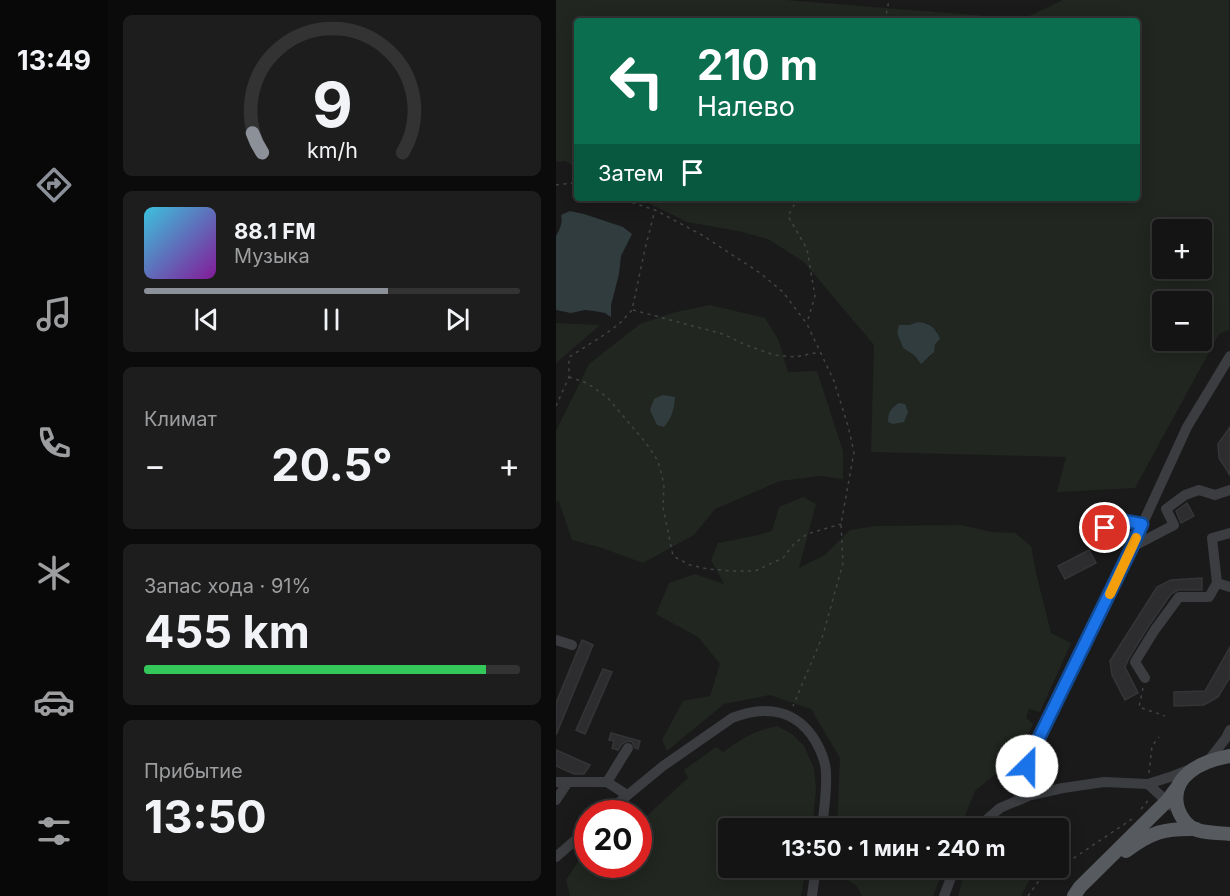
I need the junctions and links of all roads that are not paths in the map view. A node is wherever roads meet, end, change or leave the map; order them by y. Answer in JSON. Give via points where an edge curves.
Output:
{"nodes":[{"id":1,"x":1230,"y":356,"type":"edge"},
{"id":2,"x":1230,"y":490,"type":"edge"},
{"id":3,"x":1142,"y":524,"type":"junction"},
{"id":4,"x":1230,"y":533,"type":"edge"},
{"id":5,"x":1098,"y":542,"type":"dead end"},
{"id":6,"x":1132,"y":547,"type":"junction"},
{"id":7,"x":1217,"y":583,"type":"junction"},
{"id":8,"x":1230,"y":587,"type":"edge"},
{"id":9,"x":556,"y":640,"type":"edge"},
{"id":10,"x":572,"y":645,"type":"dead end"},
{"id":11,"x":1145,"y":678,"type":"road end"},
{"id":12,"x":1229,"y":740,"type":"edge"},
{"id":13,"x":628,"y":748,"type":"dead end"},
{"id":14,"x":1230,"y":756,"type":"edge"},
{"id":15,"x":1204,"y":763,"type":"junction"},
{"id":16,"x":556,"y":782,"type":"edge"},
{"id":17,"x":568,"y":782,"type":"junction"},
{"id":18,"x":607,"y":782,"type":"junction"},
{"id":19,"x":1148,"y":784,"type":"junction"},
{"id":20,"x":1179,"y":784,"type":"junction"},
{"id":21,"x":627,"y":795,"type":"junction"},
{"id":22,"x":1031,"y":795,"type":"junction"},
{"id":23,"x":556,"y":800,"type":"edge"},
{"id":24,"x":621,"y":800,"type":"edge"},
{"id":25,"x":1167,"y":801,"type":"junction"},
{"id":26,"x":1179,"y":813,"type":"junction"},
{"id":27,"x":823,"y":818,"type":"edge"},
{"id":28,"x":988,"y":818,"type":"edge"},
{"id":29,"x":1196,"y":830,"type":"junction"},
{"id":30,"x":1230,"y":834,"type":"edge"},
{"id":31,"x":574,"y":841,"type":"edge"},
{"id":32,"x":556,"y":857,"type":"edge"},
{"id":33,"x":1098,"y":871,"type":"junction"},
{"id":34,"x":814,"y":878,"type":"edge"},
{"id":35,"x":951,"y":878,"type":"edge"},
{"id":36,"x":812,"y":896,"type":"edge"},
{"id":37,"x":944,"y":896,"type":"edge"},
{"id":38,"x":1074,"y":896,"type":"edge"}],
"edges":[{"from":1,"to":3,"type":"street","via":[[1187,427]]},
{"from":2,"to":6,"type":"street","via":[[1215,495],[1199,490],[1185,495],[1166,509],[1174,525]]},
{"from":3,"to":5,"type":"street","via":[[1115,519]]},
{"from":3,"to":6,"type":"street"},
{"from":4,"to":7,"type":"street","via":[[1212,538]]},
{"from":6,"to":22,"type":"street","via":[[1033,750],[1027,766]]},
{"from":7,"to":8,"type":"street"},
{"from":7,"to":11,"type":"street","via":[[1209,597],[1178,597],[1135,662]]},
{"from":9,"to":10,"type":"street"},
{"from":12,"to":15,"type":"street"},
{"from":13,"to":18,"type":"street"},
{"from":14,"to":15,"type":"main road"},
{"from":15,"to":19,"type":"street"},
{"from":15,"to":20,"type":"main road"},
{"from":16,"to":17,"type":"street"},
{"from":17,"to":18,"type":"street"},
{"from":17,"to":23,"type":"street"},
{"from":18,"to":21,"type":"street"},
{"from":19,"to":22,"type":"street","via":[[1104,782]]},
{"from":19,"to":25,"type":"street"},
{"from":20,"to":25,"type":"main road"},
{"from":20,"to":26,"type":"main road"},
{"from":21,"to":24,"type":"street"},
{"from":21,"to":27,"type":"street","via":[[732,718],[760,710],[789,715],[803,724],[822,753],[826,771]]},
{"from":22,"to":28,"type":"street","via":[[1000,808]]},
{"from":25,"to":26,"type":"street"},
{"from":25,"to":33,"type":"main road"},
{"from":26,"to":29,"type":"main road"},
{"from":29,"to":30,"type":"main road"},
{"from":29,"to":33,"type":"main road","via":[[1161,831]]},
{"from":31,"to":32,"type":"street"},
{"from":33,"to":38,"type":"main road"},
{"from":34,"to":36,"type":"street"},
{"from":35,"to":37,"type":"street"}]}
